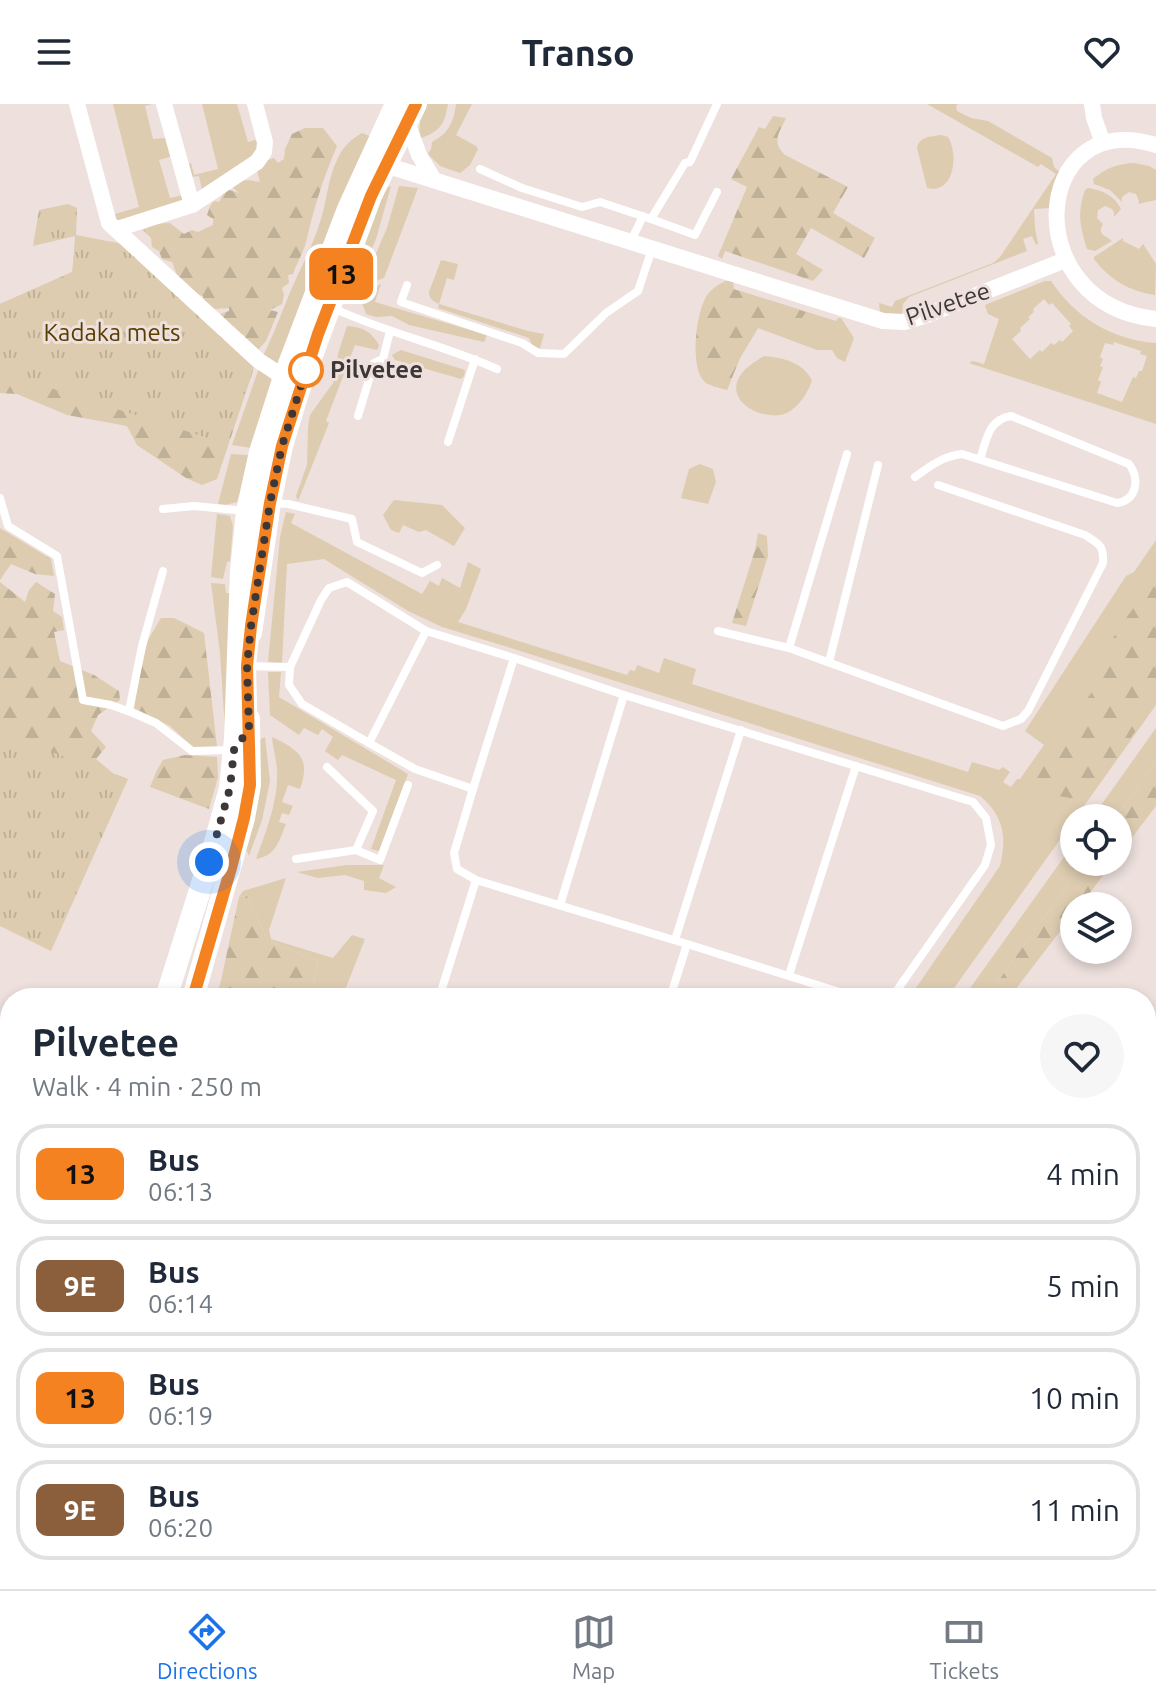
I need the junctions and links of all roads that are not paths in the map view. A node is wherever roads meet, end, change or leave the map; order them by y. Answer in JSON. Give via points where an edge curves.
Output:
{"nodes":[{"id":1,"x":77,"y":104,"type":"edge"},
{"id":2,"x":164,"y":104,"type":"edge"},
{"id":3,"x":255,"y":104,"type":"edge"},
{"id":4,"x":717,"y":104,"type":"edge"},
{"id":5,"x":1092,"y":104,"type":"edge"},
{"id":6,"x":406,"y":110,"type":"edge"},
{"id":7,"x":1103,"y":143,"type":"junction"},
{"id":8,"x":1156,"y":145,"type":"edge"},
{"id":9,"x":378,"y":162,"type":"junction"},
{"id":10,"x":480,"y":169,"type":"dead end"},
{"id":11,"x":440,"y":186,"type":"junction"},
{"id":12,"x":717,"y":192,"type":"dead end"},
{"id":13,"x":192,"y":205,"type":"junction"},
{"id":14,"x":647,"y":218,"type":"junction"},
{"id":15,"x":117,"y":229,"type":"junction"},
{"id":16,"x":630,"y":242,"type":"junction"},
{"id":17,"x":652,"y":249,"type":"junction"},
{"id":18,"x":1065,"y":260,"type":"junction"},
{"id":19,"x":407,"y":285,"type":"dead end"},
{"id":20,"x":319,"y":286,"type":"junction"},
{"id":21,"x":328,"y":306,"type":"junction"},
{"id":22,"x":1156,"y":319,"type":"edge"},
{"id":23,"x":390,"y":331,"type":"junction"},
{"id":24,"x":475,"y":359,"type":"junction"},
{"id":25,"x":497,"y":369,"type":"dead end"},
{"id":26,"x":291,"y":386,"type":"junction"},
{"id":27,"x":358,"y":416,"type":"dead end"},
{"id":28,"x":448,"y":442,"type":"dead end"},
{"id":29,"x":847,"y":454,"type":"dead end"},
{"id":30,"x":980,"y":459,"type":"junction"},
{"id":31,"x":878,"y":465,"type":"dead end"},
{"id":32,"x":915,"y":477,"type":"dead end"},
{"id":33,"x":938,"y":485,"type":"dead end"},
{"id":34,"x":0,"y":498,"type":"edge"},
{"id":35,"x":270,"y":503,"type":"junction"},
{"id":36,"x":163,"y":509,"type":"dead end"},
{"id":37,"x":247,"y":511,"type":"junction"},
{"id":38,"x":266,"y":527,"type":"junction"},
{"id":39,"x":437,"y":565,"type":"dead end"},
{"id":40,"x":163,"y":571,"type":"dead end"},
{"id":41,"x":426,"y":631,"type":"junction"},
{"id":42,"x":718,"y":631,"type":"dead end"},
{"id":43,"x":789,"y":648,"type":"junction"},
{"id":44,"x":514,"y":658,"type":"junction"},
{"id":45,"x":829,"y":662,"type":"junction"},
{"id":46,"x":247,"y":666,"type":"junction"},
{"id":47,"x":290,"y":667,"type":"junction"},
{"id":48,"x":624,"y":695,"type":"junction"},
{"id":49,"x":129,"y":711,"type":"junction"},
{"id":50,"x":249,"y":729,"type":"junction"},
{"id":51,"x":741,"y":730,"type":"junction"},
{"id":52,"x":369,"y":743,"type":"junction"},
{"id":53,"x":234,"y":750,"type":"junction"},
{"id":54,"x":856,"y":766,"type":"junction"},
{"id":55,"x":327,"y":767,"type":"dead end"},
{"id":56,"x":408,"y":785,"type":"dead end"},
{"id":57,"x":473,"y":789,"type":"junction"},
{"id":58,"x":216,"y":839,"type":"junction"},
{"id":59,"x":356,"y":850,"type":"junction"},
{"id":60,"x":296,"y":859,"type":"dead end"},
{"id":61,"x":231,"y":868,"type":"junction"},
{"id":62,"x":476,"y":880,"type":"junction"},
{"id":63,"x":202,"y":885,"type":"junction"},
{"id":64,"x":560,"y":905,"type":"junction"},
{"id":65,"x":220,"y":907,"type":"junction"},
{"id":66,"x":675,"y":940,"type":"junction"},
{"id":67,"x":687,"y":944,"type":"junction"},
{"id":68,"x":789,"y":975,"type":"junction"},
{"id":69,"x":826,"y":987,"type":"joint"},
{"id":70,"x":169,"y":988,"type":"edge"},
{"id":71,"x":196,"y":988,"type":"edge"},
{"id":72,"x":442,"y":988,"type":"edge"},
{"id":73,"x":673,"y":988,"type":"edge"},
{"id":74,"x":829,"y":988,"type":"edge"},
{"id":75,"x":898,"y":988,"type":"edge"}],
"edges":[{"from":1,"to":15,"type":"street","via":[[105,214]]},
{"from":2,"to":13,"type":"street"},
{"from":3,"to":13,"type":"street","via":[[264,152]]},
{"from":4,"to":14,"type":"lane","via":[[690,162]]},
{"from":5,"to":7,"type":"street"},
{"from":6,"to":9,"type":"main road"},
{"from":6,"to":11,"type":"street","via":[[419,155]]},
{"from":7,"to":8,"type":"street"},
{"from":7,"to":18,"type":"street","via":[[1077,160],[1058,193],[1055,213]]},
{"from":9,"to":11,"type":"street","name":"Pilvetee"},
{"from":9,"to":20,"type":"main road","via":[[348,209]]},
{"from":9,"to":21,"type":"main road","via":[[371,196]]},
{"from":10,"to":14,"type":"lane","via":[[582,207],[600,202]]},
{"from":11,"to":16,"type":"street","name":"Pilvetee"},
{"from":12,"to":14,"type":"lane","via":[[695,235]]},
{"from":13,"to":15,"type":"street"},
{"from":14,"to":16,"type":"lane"},
{"from":15,"to":26,"type":"street"},
{"from":16,"to":17,"type":"street","name":"Pilvetee"},
{"from":17,"to":18,"type":"street","name":"Pilvetee","via":[[893,323],[927,315]]},
{"from":17,"to":19,"type":"lane","via":[[638,291],[564,354],[538,353],[401,302]]},
{"from":18,"to":22,"type":"street","via":[[1075,277],[1109,305]]},
{"from":20,"to":21,"type":"main road"},
{"from":20,"to":26,"type":"main road"},
{"from":21,"to":23,"type":"lane"},
{"from":21,"to":26,"type":"main road"},
{"from":23,"to":24,"type":"lane"},
{"from":23,"to":27,"type":"lane"},
{"from":24,"to":25,"type":"lane"},
{"from":24,"to":28,"type":"lane"},
{"from":26,"to":35,"type":"main road"},
{"from":26,"to":37,"type":"main road","via":[[260,452]]},
{"from":29,"to":43,"type":"lane"},
{"from":30,"to":30,"type":"lane","via":[[1117,503],[1129,497],[1136,483],[1129,464],[1011,416],[994,422]]},
{"from":30,"to":32,"type":"lane","via":[[950,455]]},
{"from":31,"to":45,"type":"lane"},
{"from":33,"to":45,"type":"lane","via":[[1085,535],[1104,551],[1103,563],[1028,711],[1003,726]]},
{"from":34,"to":49,"type":"lane","via":[[8,526],[57,556],[83,700]]},
{"from":35,"to":38,"type":"main road"},
{"from":35,"to":39,"type":"lane","via":[[352,519],[357,542],[422,573]]},
{"from":36,"to":37,"type":"lane"},
{"from":37,"to":38,"type":"main road","via":[[262,517]]},
{"from":37,"to":53,"type":"main road"},
{"from":38,"to":46,"type":"main road"},
{"from":40,"to":49,"type":"lane"},
{"from":41,"to":44,"type":"lane"},
{"from":41,"to":47,"type":"lane","via":[[347,582],[329,588]]},
{"from":41,"to":52,"type":"lane"},
{"from":42,"to":43,"type":"lane"},
{"from":43,"to":45,"type":"lane"},
{"from":44,"to":48,"type":"lane"},
{"from":44,"to":57,"type":"lane"},
{"from":46,"to":47,"type":"lane"},
{"from":46,"to":50,"type":"main road"},
{"from":47,"to":52,"type":"lane","via":[[289,685],[302,704]]},
{"from":48,"to":51,"type":"lane"},
{"from":48,"to":64,"type":"lane"},
{"from":49,"to":53,"type":"lane","via":[[156,723],[192,751]]},
{"from":50,"to":53,"type":"lane"},
{"from":50,"to":61,"type":"main road","via":[[250,785]]},
{"from":51,"to":54,"type":"lane"},
{"from":51,"to":66,"type":"lane"},
{"from":52,"to":57,"type":"lane","via":[[415,769]]},
{"from":53,"to":58,"type":"main road"},
{"from":54,"to":68,"type":"lane"},
{"from":54,"to":75,"type":"lane","via":[[973,802],[986,818],[991,845],[985,865]]},
{"from":55,"to":59,"type":"lane","via":[[373,811]]},
{"from":56,"to":59,"type":"lane","via":[[380,860]]},
{"from":57,"to":62,"type":"lane","via":[[454,853],[457,869]]},
{"from":58,"to":61,"type":"main road"},
{"from":58,"to":63,"type":"main road"},
{"from":59,"to":60,"type":"lane"},
{"from":61,"to":65,"type":"main road"},
{"from":62,"to":64,"type":"lane"},
{"from":62,"to":72,"type":"lane"},
{"from":63,"to":65,"type":"main road","via":[[212,888]]},
{"from":63,"to":70,"type":"main road"},
{"from":64,"to":66,"type":"lane"},
{"from":65,"to":71,"type":"main road"},
{"from":66,"to":67,"type":"lane"},
{"from":67,"to":68,"type":"lane"},
{"from":67,"to":73,"type":"lane"},
{"from":68,"to":69,"type":"lane"},
{"from":69,"to":74,"type":"lane"}]}
